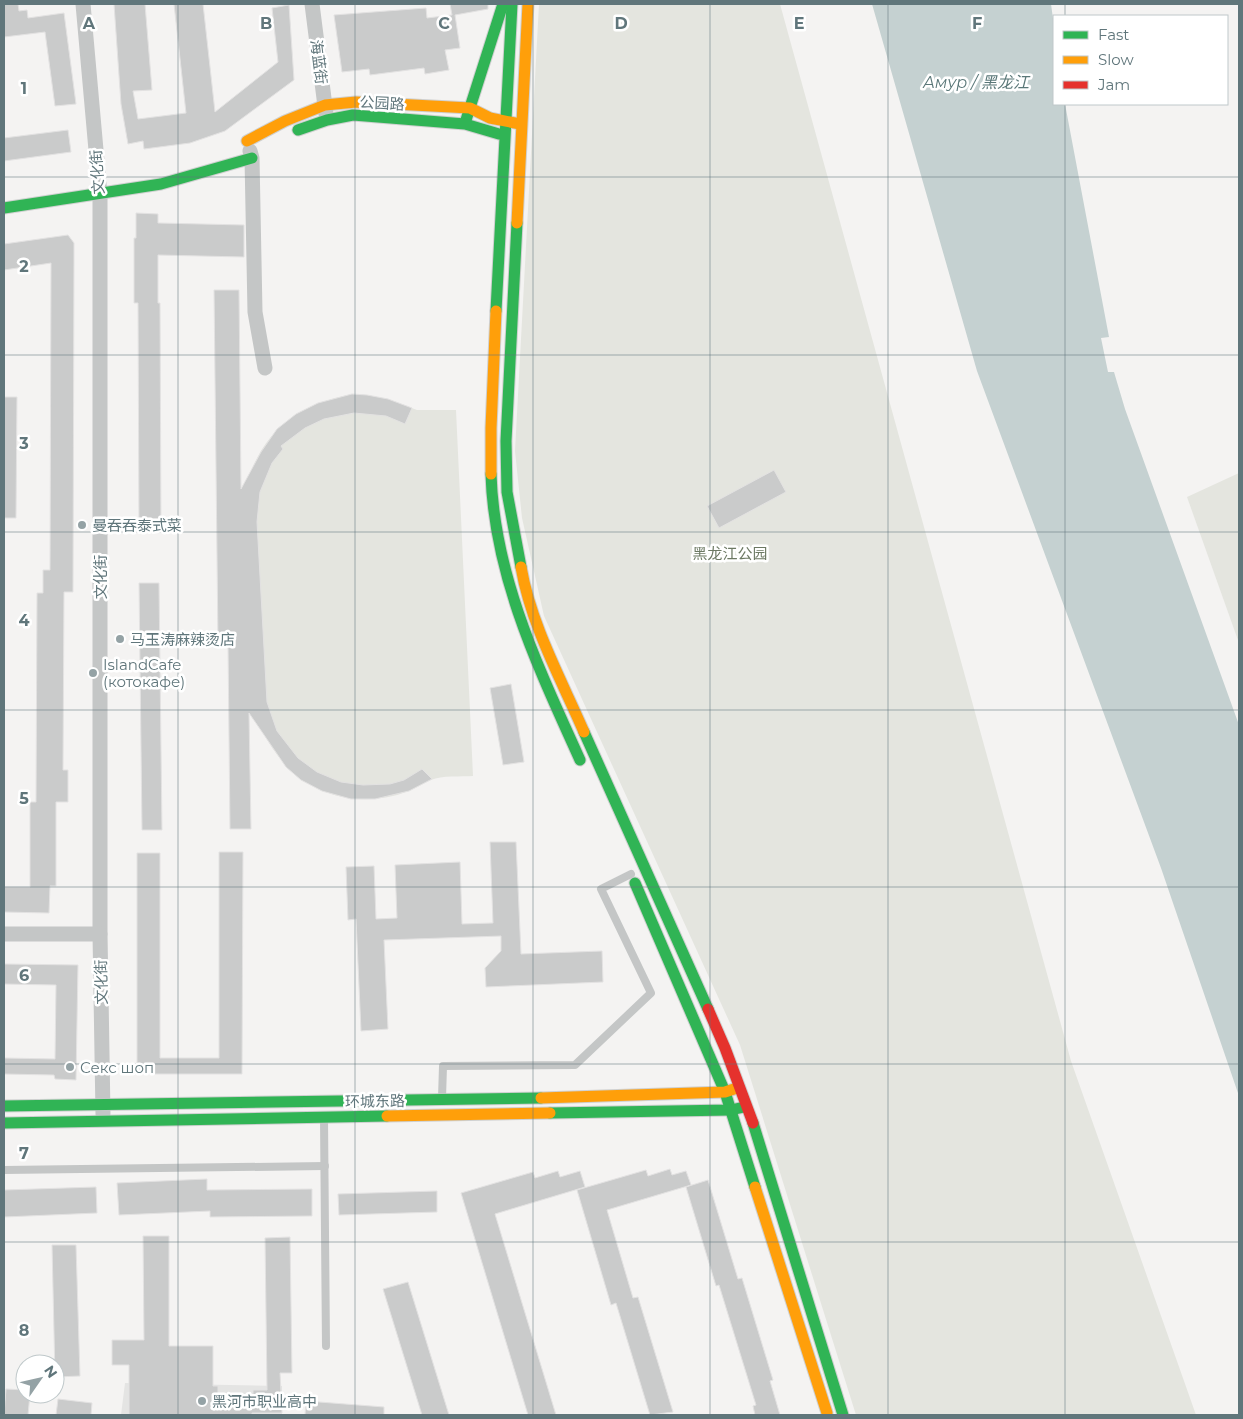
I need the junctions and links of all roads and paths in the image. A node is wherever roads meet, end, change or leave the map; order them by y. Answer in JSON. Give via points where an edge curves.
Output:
{"nodes":[{"id":1,"x":83,"y":4,"type":"edge"},
{"id":2,"x":312,"y":4,"type":"edge"},
{"id":3,"x":503,"y":4,"type":"edge"},
{"id":4,"x":512,"y":4,"type":"edge"},
{"id":5,"x":528,"y":4,"type":"edge"},
{"id":6,"x":325,"y":105,"type":"junction"},
{"id":7,"x":470,"y":108,"type":"junction"},
{"id":8,"x":327,"y":120,"type":"junction"},
{"id":9,"x":506,"y":122,"type":"junction"},
{"id":10,"x":465,"y":124,"type":"junction"},
{"id":11,"x":522,"y":124,"type":"junction"},
{"id":12,"x":506,"y":136,"type":"junction"},
{"id":13,"x":521,"y":138,"type":"junction"},
{"id":14,"x":248,"y":141,"type":"junction"},
{"id":15,"x":252,"y":158,"type":"junction"},
{"id":16,"x":100,"y":195,"type":"junction"},
{"id":17,"x":4,"y":208,"type":"edge"},
{"id":18,"x":265,"y":368,"type":"dead end"},
{"id":19,"x":585,"y":772,"type":"dead end"},
{"id":20,"x":629,"y":870,"type":"joint"},
{"id":21,"x":4,"y":934,"type":"edge"},
{"id":22,"x":100,"y":934,"type":"junction"},
{"id":23,"x":740,"y":1087,"type":"junction"},
{"id":24,"x":725,"y":1092,"type":"junction"},
{"id":25,"x":442,"y":1100,"type":"junction"},
{"id":26,"x":4,"y":1106,"type":"edge"},
{"id":27,"x":747,"y":1106,"type":"junction"},
{"id":28,"x":731,"y":1110,"type":"junction"},
{"id":29,"x":103,"y":1113,"type":"junction"},
{"id":30,"x":324,"y":1116,"type":"junction"},
{"id":31,"x":4,"y":1123,"type":"edge"},
{"id":32,"x":325,"y":1166,"type":"junction"},
{"id":33,"x":4,"y":1170,"type":"edge"},
{"id":34,"x":326,"y":1346,"type":"dead end"},
{"id":35,"x":828,"y":1415,"type":"edge"},
{"id":36,"x":843,"y":1415,"type":"edge"}],
"edges":[{"from":1,"to":16,"type":"street","name":"文化街"},
{"from":2,"to":6,"type":"street","name":"海蓝街"},
{"from":3,"to":7,"type":"street"},
{"from":4,"to":9,"type":"street"},
{"from":5,"to":11,"type":"street"},
{"from":6,"to":7,"type":"street","name":"公园路","via":[[356,102]]},
{"from":6,"to":8,"type":"street","name":"海蓝街"},
{"from":6,"to":14,"type":"street","name":"公园路"},
{"from":7,"to":9,"type":"street","name":"公园路"},
{"from":7,"to":10,"type":"street"},
{"from":8,"to":10,"type":"street","name":"公园路","via":[[353,115]]},
{"from":8,"to":14,"type":"street","name":"公园路","via":[[289,133]]},
{"from":9,"to":11,"type":"street","name":"公园路"},
{"from":9,"to":12,"type":"street"},
{"from":10,"to":12,"type":"street","name":"公园路"},
{"from":11,"to":13,"type":"street"},
{"from":12,"to":13,"type":"street","name":"公园路"},
{"from":12,"to":19,"type":"street","via":[[493,385],[493,502],[512,598]]},
{"from":13,"to":23,"type":"street","via":[[506,441],[507,492],[524,587],[544,641],[726,1048]]},
{"from":14,"to":15,"type":"street"},
{"from":15,"to":16,"type":"street","via":[[222,170]]},
{"from":15,"to":18,"type":"street","via":[[256,312]]},
{"from":16,"to":17,"type":"street"},
{"from":16,"to":22,"type":"street","name":"文化街"},
{"from":20,"to":24,"type":"street"},
{"from":20,"to":25,"type":"lane","via":[[601,889],[650,993],[575,1065],[443,1066]]},
{"from":21,"to":22,"type":"street"},
{"from":22,"to":29,"type":"street","name":"文化街"},
{"from":23,"to":24,"type":"street","name":"环城东路"},
{"from":23,"to":27,"type":"street"},
{"from":24,"to":25,"type":"street","name":"环城东路"},
{"from":24,"to":28,"type":"street"},
{"from":25,"to":29,"type":"street","name":"环城东路"},
{"from":26,"to":29,"type":"street","name":"环城东路"},
{"from":27,"to":28,"type":"street","name":"环城东路"},
{"from":27,"to":36,"type":"street"},
{"from":28,"to":30,"type":"street","name":"环城东路"},
{"from":28,"to":35,"type":"street"},
{"from":29,"to":30,"type":"street","name":"环城东路"},
{"from":29,"to":31,"type":"street","name":"环城东路"},
{"from":30,"to":32,"type":"lane"},
{"from":32,"to":33,"type":"lane"},
{"from":32,"to":34,"type":"lane"}]}
